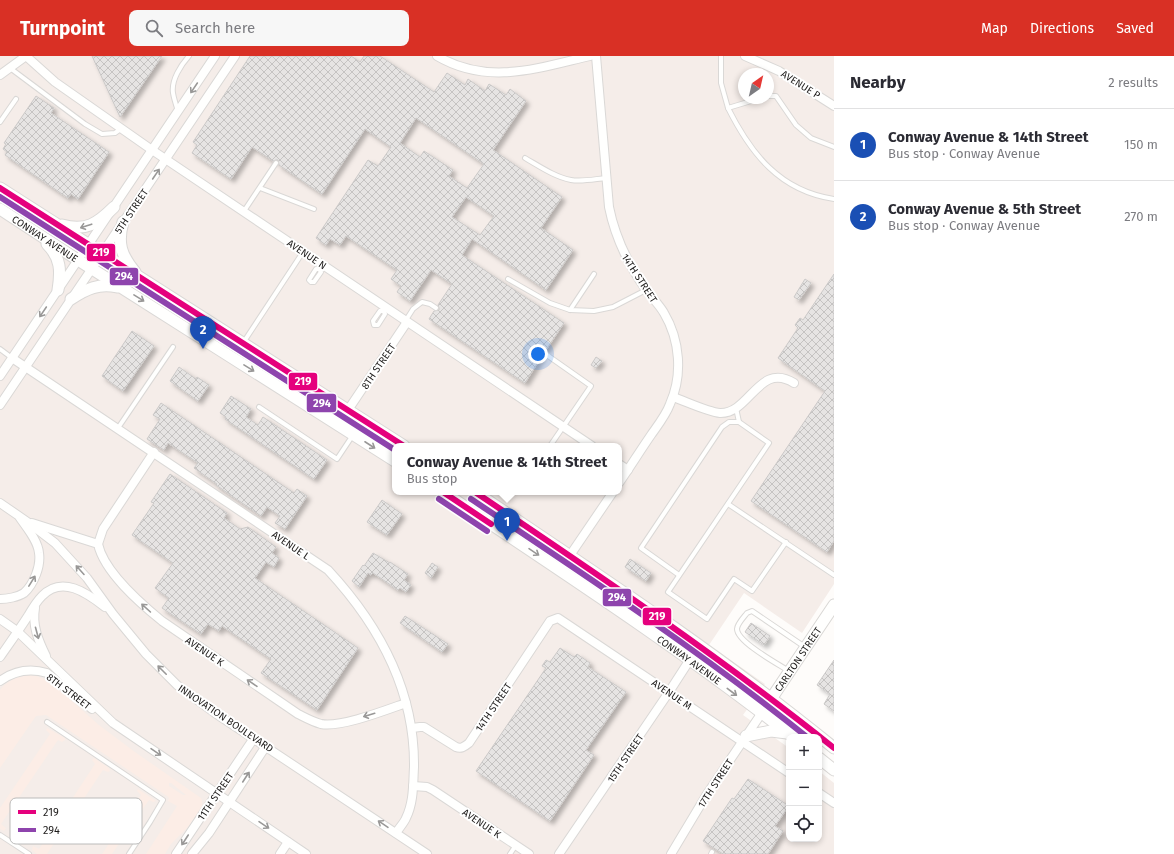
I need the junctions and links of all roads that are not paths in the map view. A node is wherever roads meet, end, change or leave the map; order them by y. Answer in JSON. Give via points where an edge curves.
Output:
{"nodes":[{"id":1,"x":26,"y":56,"type":"edge"},
{"id":2,"x":189,"y":56,"type":"edge"},
{"id":3,"x":216,"y":56,"type":"edge"},
{"id":4,"x":235,"y":56,"type":"edge"},
{"id":5,"x":437,"y":56,"type":"edge"},
{"id":6,"x":590,"y":56,"type":"edge"},
{"id":7,"x":596,"y":56,"type":"edge"},
{"id":8,"x":721,"y":56,"type":"edge"},
{"id":9,"x":745,"y":56,"type":"edge"},
{"id":10,"x":9,"y":68,"type":"junction"},
{"id":11,"x":0,"y":75,"type":"edge"},
{"id":12,"x":774,"y":96,"type":"edge"},
{"id":13,"x":16,"y":99,"type":"dead end"},
{"id":14,"x":741,"y":104,"type":"edge"},
{"id":15,"x":834,"y":106,"type":"edge"},
{"id":16,"x":728,"y":108,"type":"junction"},
{"id":17,"x":178,"y":112,"type":"junction"},
{"id":18,"x":0,"y":122,"type":"edge"},
{"id":19,"x":122,"y":128,"type":"junction"},
{"id":20,"x":834,"y":147,"type":"edge"},
{"id":21,"x":152,"y":150,"type":"junction"},
{"id":22,"x":525,"y":158,"type":"dead end"},
{"id":23,"x":166,"y":159,"type":"junction"},
{"id":24,"x":276,"y":163,"type":"dead end"},
{"id":25,"x":606,"y":178,"type":"junction"},
{"id":26,"x":0,"y":188,"type":"edge"},
{"id":27,"x":260,"y":188,"type":"junction"},
{"id":28,"x":834,"y":199,"type":"edge"},
{"id":29,"x":114,"y":207,"type":"junction"},
{"id":30,"x":0,"y":209,"type":"edge"},
{"id":31,"x":314,"y":209,"type":"dead end"},
{"id":32,"x":244,"y":211,"type":"junction"},
{"id":33,"x":52,"y":222,"type":"junction"},
{"id":34,"x":123,"y":222,"type":"junction"},
{"id":35,"x":37,"y":233,"type":"junction"},
{"id":36,"x":88,"y":245,"type":"junction"},
{"id":37,"x":303,"y":251,"type":"junction"},
{"id":38,"x":102,"y":254,"type":"junction"},
{"id":39,"x":78,"y":260,"type":"junction"},
{"id":40,"x":92,"y":269,"type":"junction"},
{"id":41,"x":594,"y":274,"type":"dead end"},
{"id":42,"x":141,"y":278,"type":"junction"},
{"id":43,"x":508,"y":278,"type":"dead end"},
{"id":44,"x":122,"y":288,"type":"junction"},
{"id":45,"x":58,"y":290,"type":"junction"},
{"id":46,"x":646,"y":290,"type":"junction"},
{"id":47,"x":71,"y":299,"type":"junction"},
{"id":48,"x":436,"y":308,"type":"dead end"},
{"id":49,"x":570,"y":310,"type":"junction"},
{"id":50,"x":407,"y":321,"type":"junction"},
{"id":51,"x":242,"y":343,"type":"junction"},
{"id":52,"x":173,"y":346,"type":"dead end"},
{"id":53,"x":0,"y":349,"type":"edge"},
{"id":54,"x":544,"y":353,"type":"dead end"},
{"id":55,"x":12,"y":358,"type":"junction"},
{"id":56,"x":26,"y":367,"type":"junction"},
{"id":57,"x":0,"y":376,"type":"edge"},
{"id":58,"x":794,"y":383,"type":"dead end"},
{"id":59,"x":673,"y":397,"type":"junction"},
{"id":60,"x":0,"y":405,"type":"edge"},
{"id":61,"x":259,"y":407,"type":"dead end"},
{"id":62,"x":736,"y":408,"type":"junction"},
{"id":63,"x":348,"y":410,"type":"junction"},
{"id":64,"x":739,"y":422,"type":"junction"},
{"id":65,"x":564,"y":426,"type":"junction"},
{"id":66,"x":118,"y":428,"type":"junction"},
{"id":67,"x":354,"y":434,"type":"junction"},
{"id":68,"x":399,"y":443,"type":"edge"},
{"id":69,"x":552,"y":443,"type":"edge"},
{"id":70,"x":588,"y":443,"type":"edge"},
{"id":71,"x":154,"y":452,"type":"junction"},
{"id":72,"x":392,"y":459,"type":"edge"},
{"id":73,"x":622,"y":466,"type":"edge"},
{"id":74,"x":628,"y":470,"type":"junction"},
{"id":75,"x":622,"y":479,"type":"edge"},
{"id":76,"x":448,"y":495,"type":"edge"},
{"id":77,"x":479,"y":495,"type":"edge"},
{"id":78,"x":611,"y":495,"type":"edge"},
{"id":79,"x":0,"y":503,"type":"edge"},
{"id":80,"x":728,"y":504,"type":"junction"},
{"id":81,"x":19,"y":516,"type":"junction"},
{"id":82,"x":30,"y":523,"type":"junction"},
{"id":83,"x":786,"y":542,"type":"junction"},
{"id":84,"x":98,"y":544,"type":"junction"},
{"id":85,"x":570,"y":556,"type":"junction"},
{"id":86,"x":560,"y":570,"type":"junction"},
{"id":87,"x":679,"y":575,"type":"junction"},
{"id":88,"x":834,"y":575,"type":"edge"},
{"id":89,"x":0,"y":599,"type":"edge"},
{"id":90,"x":36,"y":603,"type":"junction"},
{"id":91,"x":834,"y":605,"type":"edge"},
{"id":92,"x":114,"y":614,"type":"junction"},
{"id":93,"x":0,"y":619,"type":"edge"},
{"id":94,"x":555,"y":619,"type":"joint"},
{"id":95,"x":17,"y":632,"type":"junction"},
{"id":96,"x":806,"y":648,"type":"junction"},
{"id":97,"x":0,"y":657,"type":"edge"},
{"id":98,"x":48,"y":661,"type":"junction"},
{"id":99,"x":689,"y":661,"type":"junction"},
{"id":100,"x":790,"y":672,"type":"junction"},
{"id":101,"x":0,"y":681,"type":"edge"},
{"id":102,"x":669,"y":692,"type":"junction"},
{"id":103,"x":771,"y":699,"type":"junction"},
{"id":104,"x":406,"y":703,"type":"junction"},
{"id":105,"x":761,"y":714,"type":"junction"},
{"id":106,"x":47,"y":722,"type":"dead end"},
{"id":107,"x":113,"y":723,"type":"junction"},
{"id":108,"x":412,"y":728,"type":"junction"},
{"id":109,"x":786,"y":734,"type":"edge"},
{"id":110,"x":789,"y":734,"type":"edge"},
{"id":111,"x":254,"y":738,"type":"junction"},
{"id":112,"x":745,"y":739,"type":"junction"},
{"id":113,"x":266,"y":746,"type":"junction"},
{"id":114,"x":834,"y":748,"type":"edge"},
{"id":115,"x":822,"y":760,"type":"edge"},
{"id":116,"x":834,"y":770,"type":"edge"},
{"id":117,"x":786,"y":771,"type":"edge"},
{"id":118,"x":413,"y":786,"type":"junction"},
{"id":119,"x":216,"y":793,"type":"junction"},
{"id":120,"x":822,"y":795,"type":"edge"},
{"id":121,"x":230,"y":802,"type":"junction"},
{"id":122,"x":834,"y":803,"type":"edge"},
{"id":123,"x":396,"y":833,"type":"junction"},
{"id":124,"x":142,"y":834,"type":"edge"},
{"id":125,"x":0,"y":835,"type":"edge"},
{"id":126,"x":10,"y":842,"type":"edge"},
{"id":127,"x":288,"y":842,"type":"junction"},
{"id":128,"x":14,"y":844,"type":"edge"},
{"id":129,"x":136,"y":844,"type":"edge"},
{"id":130,"x":516,"y":845,"type":"junction"},
{"id":131,"x":29,"y":854,"type":"edge"},
{"id":132,"x":129,"y":854,"type":"edge"},
{"id":133,"x":176,"y":854,"type":"edge"},
{"id":134,"x":192,"y":854,"type":"edge"},
{"id":135,"x":280,"y":854,"type":"edge"},
{"id":136,"x":306,"y":854,"type":"edge"},
{"id":137,"x":427,"y":854,"type":"edge"},
{"id":138,"x":510,"y":854,"type":"edge"},
{"id":139,"x":529,"y":854,"type":"edge"},
{"id":140,"x":559,"y":854,"type":"edge"},
{"id":141,"x":671,"y":854,"type":"edge"}],
"edges":[{"from":1,"to":10,"type":"street"},
{"from":1,"to":19,"type":"street","name":"AVENUE N","via":[[55,82]]},
{"from":2,"to":17,"type":"lane","via":[[177,73],[172,92]]},
{"from":3,"to":17,"type":"street","name":"5TH STREET","one_way":true},
{"from":4,"to":23,"type":"street","name":"5TH STREET"},
{"from":5,"to":6,"type":"street","via":[[464,68],[502,74]]},
{"from":7,"to":25,"type":"street","name":"14TH STREET"},
{"from":8,"to":16,"type":"lane","via":[[721,83]]},
{"from":9,"to":15,"type":"street","name":"AVENUE P","via":[[779,70]]},
{"from":10,"to":11,"type":"street"},
{"from":10,"to":19,"type":"lane","via":[[102,134],[115,133]]},
{"from":12,"to":20,"type":"lane","via":[[796,125],[811,138]]},
{"from":13,"to":18,"type":"lane"},
{"from":14,"to":16,"type":"lane"},
{"from":16,"to":28,"type":"lane","via":[[752,150],[770,170],[804,192]]},
{"from":17,"to":21,"type":"street","name":"5TH STREET"},
{"from":19,"to":21,"type":"street","name":"AVENUE N"},
{"from":21,"to":23,"type":"street","name":"AVENUE N"},
{"from":21,"to":29,"type":"street","name":"5TH STREET"},
{"from":22,"to":25,"type":"lane","via":[[572,180]]},
{"from":23,"to":32,"type":"street","name":"AVENUE N"},
{"from":34,"to":23,"type":"street","name":"5TH STREET","one_way":true},
{"from":24,"to":27,"type":"lane"},
{"from":25,"to":46,"type":"street","name":"14TH STREET","via":[[612,223],[618,240],[626,259]]},
{"from":26,"to":33,"type":"street","name":"CONWAY AVENUE"},
{"from":27,"to":31,"type":"lane"},
{"from":27,"to":32,"type":"lane"},
{"from":29,"to":33,"type":"street","one_way":true,"via":[[95,223],[84,227],[76,228]]},
{"from":29,"to":36,"type":"street","name":"5TH STREET"},
{"from":30,"to":35,"type":"street","name":"CONWAY AVENUE"},
{"from":32,"to":37,"type":"street","name":"AVENUE N"},
{"from":33,"to":36,"type":"street","name":"CONWAY AVENUE"},
{"from":34,"to":38,"type":"street","name":"5TH STREET"},
{"from":34,"to":42,"type":"street","via":[[120,233],[124,258]]},
{"from":35,"to":39,"type":"street","name":"CONWAY AVENUE"},
{"from":35,"to":45,"type":"street","via":[[57,257],[60,266]]},
{"from":36,"to":38,"type":"street","name":"CONWAY AVENUE"},
{"from":36,"to":39,"type":"street","name":"5TH STREET"},
{"from":37,"to":50,"type":"street","name":"AVENUE N","via":[[321,267],[384,309]]},
{"from":37,"to":51,"type":"lane"},
{"from":38,"to":40,"type":"street","name":"5TH STREET"},
{"from":38,"to":42,"type":"street","name":"CONWAY AVENUE"},
{"from":39,"to":40,"type":"street","name":"CONWAY AVENUE"},
{"from":39,"to":45,"type":"street","name":"5TH STREET"},
{"from":40,"to":44,"type":"street","name":"CONWAY AVENUE"},
{"from":40,"to":47,"type":"street","name":"5TH STREET"},
{"from":41,"to":49,"type":"lane"},
{"from":42,"to":51,"type":"street","name":"CONWAY AVENUE"},
{"from":43,"to":49,"type":"lane","via":[[550,303]]},
{"from":44,"to":47,"type":"street","via":[[99,285]]},
{"from":44,"to":67,"type":"street","name":"CONWAY AVENUE","one_way":true},
{"from":45,"to":55,"type":"street","name":"5TH STREET","one_way":true},
{"from":46,"to":49,"type":"lane","via":[[613,307],[594,311]]},
{"from":46,"to":59,"type":"street","name":"14TH STREET","via":[[664,313],[678,352]]},
{"from":47,"to":56,"type":"street","name":"5TH STREET"},
{"from":48,"to":50,"type":"lane","via":[[422,302],[413,310]]},
{"from":50,"to":63,"type":"street","name":"8TH STREET"},
{"from":50,"to":65,"type":"street","name":"AVENUE N"},
{"from":51,"to":63,"type":"street","name":"CONWAY AVENUE"},
{"from":52,"to":66,"type":"lane"},
{"from":53,"to":55,"type":"lane"},
{"from":54,"to":65,"type":"lane","via":[[591,386]]},
{"from":55,"to":56,"type":"street","name":"AVENUE L"},
{"from":55,"to":57,"type":"street","name":"5TH STREET"},
{"from":56,"to":60,"type":"street","name":"5TH STREET"},
{"from":56,"to":66,"type":"street","name":"AVENUE L"},
{"from":58,"to":62,"type":"street","via":[[785,378],[775,377],[751,393]]},
{"from":59,"to":62,"type":"street","via":[[720,413]]},
{"from":59,"to":74,"type":"street","name":"14TH STREET"},
{"from":61,"to":67,"type":"lane","via":[[337,459]]},
{"from":62,"to":64,"type":"lane"},
{"from":63,"to":68,"type":"street","name":"CONWAY AVENUE"},
{"from":64,"to":80,"type":"lane","via":[[769,443]]},
{"from":64,"to":87,"type":"lane","via":[[729,422],[722,427],[641,548]]},
{"from":65,"to":69,"type":"lane"},
{"from":65,"to":70,"type":"street","name":"AVENUE N"},
{"from":66,"to":71,"type":"street","name":"AVENUE L"},
{"from":67,"to":72,"type":"street","name":"CONWAY AVENUE","one_way":true},
{"from":71,"to":84,"type":"street","via":[[103,529]]},
{"from":71,"to":104,"type":"street","name":"AVENUE L","via":[[328,570],[344,587],[382,642],[395,669]]},
{"from":73,"to":74,"type":"street"},
{"from":74,"to":75,"type":"street","name":"14TH STREET"},
{"from":76,"to":86,"type":"street","name":"CONWAY AVENUE","one_way":true},
{"from":77,"to":85,"type":"street","name":"CONWAY AVENUE"},
{"from":78,"to":85,"type":"street"},
{"from":79,"to":81,"type":"street","name":"INNOVATION BOULEVARD"},
{"from":80,"to":83,"type":"lane"},
{"from":80,"to":87,"type":"lane"},
{"from":81,"to":82,"type":"street","name":"INNOVATION BOULEVARD"},
{"from":89,"to":81,"type":"street","one_way":true,"via":[[24,593],[37,573],[39,553],[36,543]]},
{"from":82,"to":84,"type":"street"},
{"from":92,"to":82,"type":"street","name":"INNOVATION BOULEVARD","one_way":true,"via":[[87,578],[55,543]]},
{"from":83,"to":87,"type":"lane","via":[[752,592],[734,579],[707,619],[668,592]]},
{"from":83,"to":88,"type":"lane"},
{"from":104,"to":84,"type":"street","name":"AVENUE K","one_way":true,"via":[[336,724],[322,724],[298,714],[147,609],[103,560]]},
{"from":85,"to":86,"type":"street"},
{"from":85,"to":103,"type":"street","name":"CONWAY AVENUE"},
{"from":86,"to":99,"type":"street","name":"CONWAY AVENUE"},
{"from":90,"to":92,"type":"street","via":[[49,590],[59,586],[70,587],[89,595]]},
{"from":90,"to":95,"type":"street"},
{"from":90,"to":98,"type":"street","one_way":true,"via":[[35,630]]},
{"from":91,"to":96,"type":"street","name":"CARLTON STREET"},
{"from":111,"to":92,"type":"street","name":"INNOVATION BOULEVARD","one_way":true,"via":[[177,685],[146,654]]},
{"from":93,"to":95,"type":"street"},
{"from":94,"to":102,"type":"street","name":"AVENUE M"},
{"from":94,"to":108,"type":"street","name":"14TH STREET","via":[[550,621],[464,747],[456,747],[424,727]]},
{"from":95,"to":97,"type":"street"},
{"from":95,"to":98,"type":"street"},
{"from":96,"to":100,"type":"street","name":"CARLTON STREET"},
{"from":96,"to":100,"type":"lane","via":[[752,612],[747,613],[738,625],[740,637]]},
{"from":98,"to":107,"type":"street"},
{"from":99,"to":102,"type":"street","name":"15TH STREET"},
{"from":99,"to":105,"type":"street","name":"CONWAY AVENUE","one_way":true},
{"from":100,"to":103,"type":"street","name":"CARLTON STREET"},
{"from":101,"to":107,"type":"street","name":"8TH STREET","via":[[12,674],[28,670],[47,673]]},
{"from":102,"to":112,"type":"street","name":"AVENUE M"},
{"from":102,"to":140,"type":"street","name":"15TH STREET"},
{"from":103,"to":105,"type":"street","name":"CARLTON STREET"},
{"from":103,"to":114,"type":"street","name":"CONWAY AVENUE"},
{"from":104,"to":108,"type":"street","name":"AVENUE L"},
{"from":105,"to":110,"type":"street","name":"CONWAY AVENUE"},
{"from":105,"to":112,"type":"street","name":"17TH STREET"},
{"from":106,"to":124,"type":"lane","via":[[163,800]]},
{"from":107,"to":119,"type":"street","one_way":true},
{"from":108,"to":118,"type":"street","name":"AVENUE L"},
{"from":109,"to":112,"type":"street","via":[[770,732]]},
{"from":111,"to":113,"type":"street","name":"INNOVATION BOULEVARD"},
{"from":111,"to":119,"type":"street","name":"11TH STREET"},
{"from":112,"to":117,"type":"street","name":"AVENUE M"},
{"from":112,"to":141,"type":"street","name":"17TH STREET","via":[[707,794]]},
{"from":121,"to":113,"type":"street","name":"11TH STREET","one_way":true},
{"from":123,"to":113,"type":"street","name":"INNOVATION BOULEVARD","one_way":true},
{"from":115,"to":116,"type":"street"},
{"from":118,"to":123,"type":"street","name":"AVENUE L","via":[[406,817]]},
{"from":118,"to":130,"type":"street","name":"AVENUE K","via":[[433,790]]},
{"from":119,"to":121,"type":"street"},
{"from":119,"to":133,"type":"street","name":"11TH STREET","one_way":true},
{"from":120,"to":122,"type":"street"},
{"from":121,"to":127,"type":"street","one_way":true},
{"from":121,"to":134,"type":"street","name":"11TH STREET"},
{"from":123,"to":137,"type":"street","name":"INNOVATION BOULEVARD"},
{"from":125,"to":126,"type":"lane"},
{"from":127,"to":135,"type":"street"},
{"from":127,"to":136,"type":"street"},
{"from":128,"to":131,"type":"lane"},
{"from":129,"to":132,"type":"lane"},
{"from":130,"to":138,"type":"lane"},
{"from":130,"to":139,"type":"street","name":"AVENUE K"}]}
